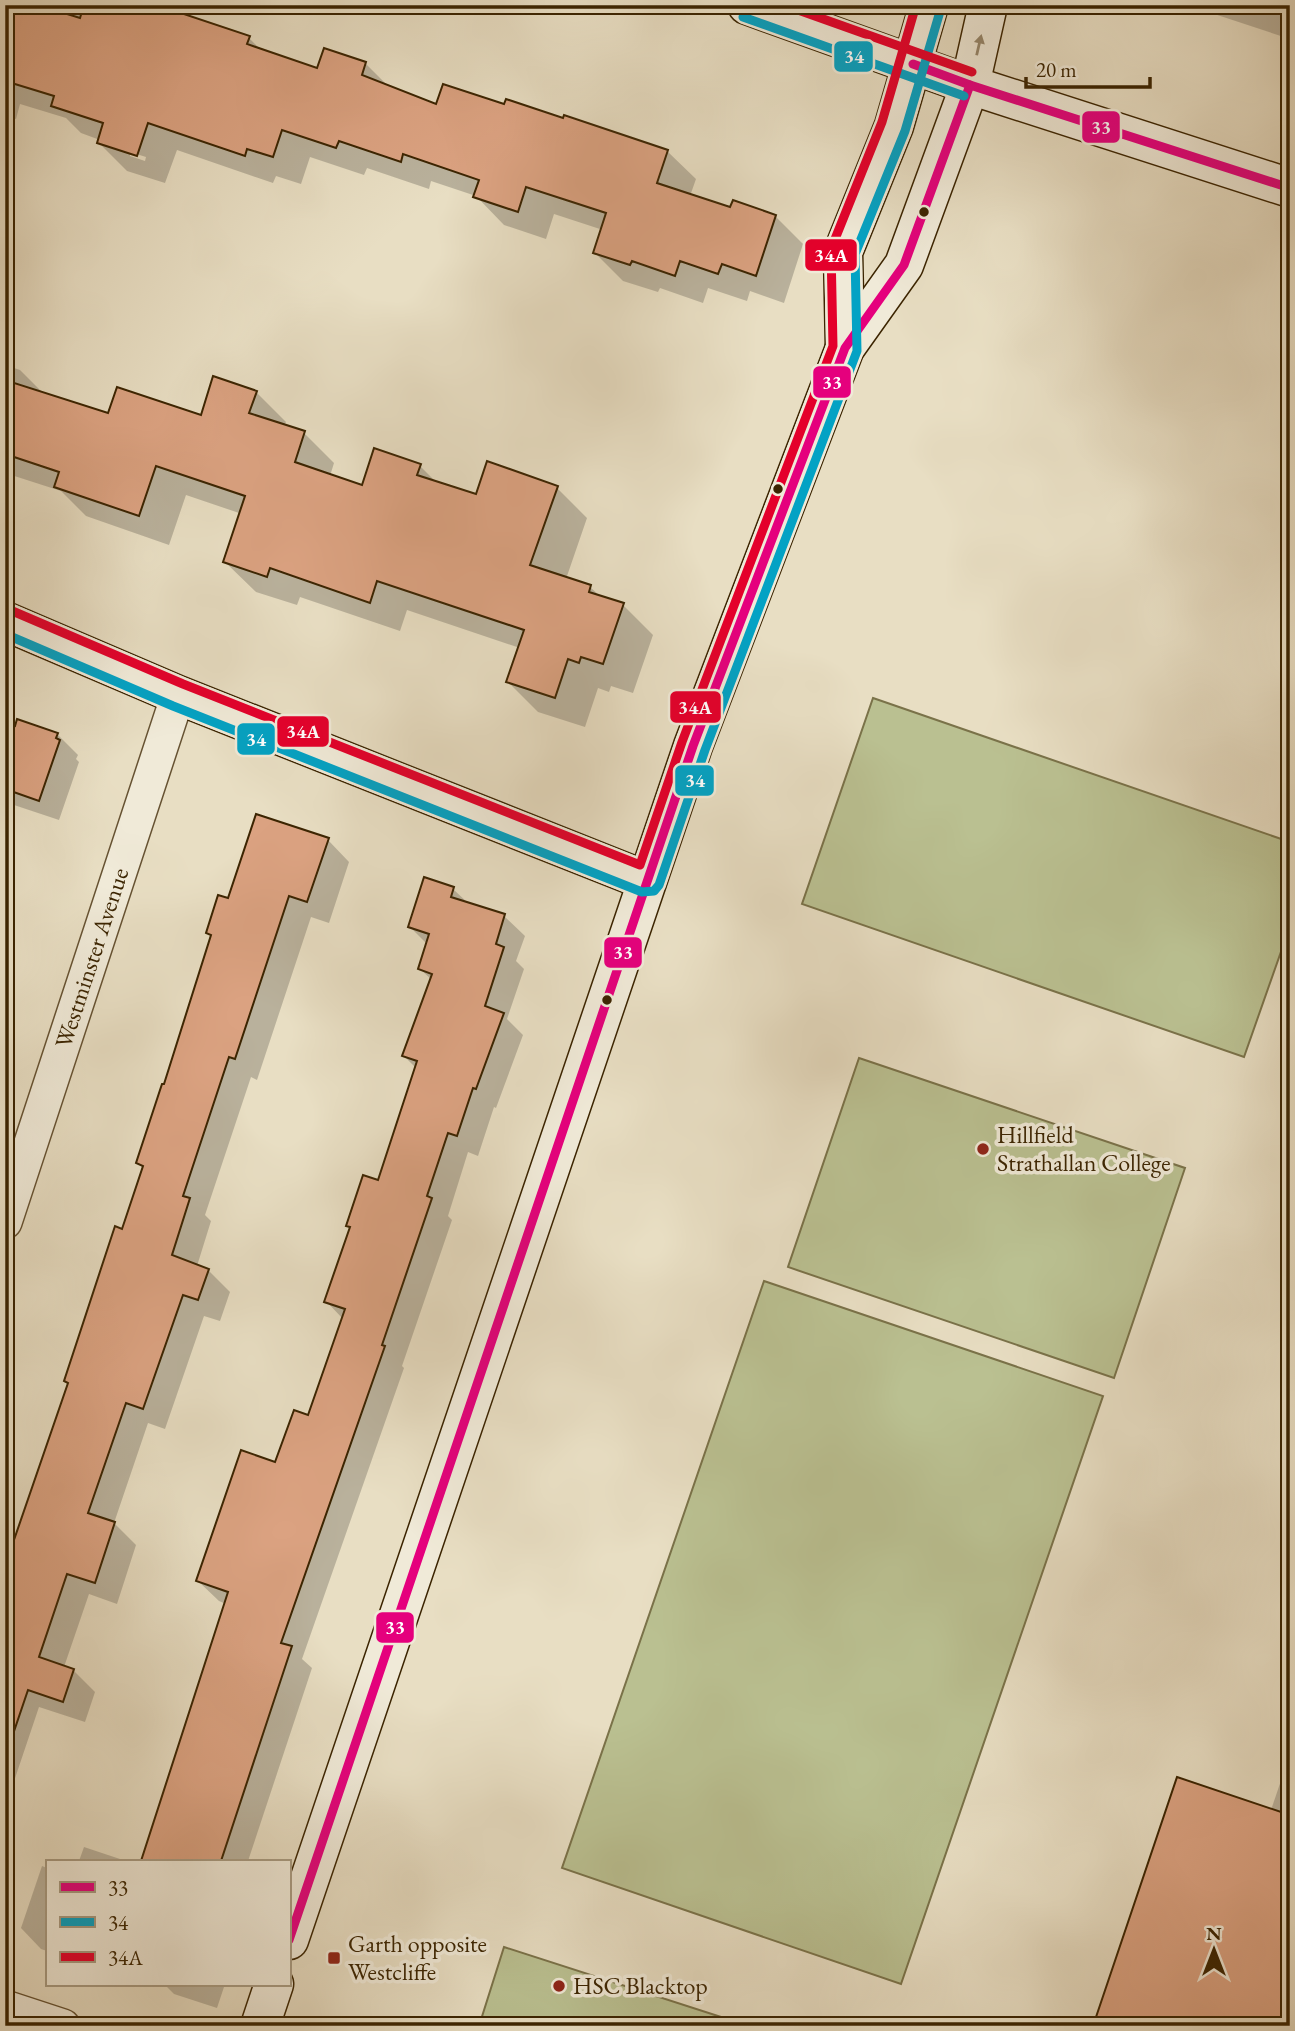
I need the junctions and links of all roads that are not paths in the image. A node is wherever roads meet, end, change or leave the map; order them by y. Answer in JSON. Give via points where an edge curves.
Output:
{"nodes":[{"id":1,"x":747,"y":5,"type":"edge"},
{"id":2,"x":929,"y":5,"type":"edge"},
{"id":3,"x":988,"y":5,"type":"edge"},
{"id":4,"x":912,"y":64,"type":"junction"},
{"id":5,"x":970,"y":85,"type":"junction"},
{"id":6,"x":1290,"y":188,"type":"edge"},
{"id":7,"x":845,"y":348,"type":"junction"},
{"id":8,"x":5,"y":621,"type":"edge"},
{"id":9,"x":178,"y":695,"type":"junction"},
{"id":10,"x":647,"y":881,"type":"junction"},
{"id":11,"x":5,"y":1222,"type":"edge"},
{"id":12,"x":290,"y":1937,"type":"edge"},
{"id":13,"x":273,"y":1986,"type":"edge"},
{"id":14,"x":5,"y":2007,"type":"edge"},
{"id":15,"x":63,"y":2026,"type":"edge"},
{"id":16,"x":260,"y":2026,"type":"edge"}],
"edges":[{"from":1,"to":4,"type":"main road"},
{"from":2,"to":4,"type":"main road"},
{"from":5,"to":3,"type":"main road","one_way":true},
{"from":4,"to":5,"type":"main road"},
{"from":4,"to":7,"type":"main road","via":[[894,126],[843,252]]},
{"from":5,"to":6,"type":"main road"},
{"from":5,"to":7,"type":"main road","via":[[904,265]]},
{"from":7,"to":10,"type":"main road","via":[[693,747]]},
{"from":8,"to":9,"type":"main road"},
{"from":9,"to":10,"type":"main road"},
{"from":9,"to":11,"type":"street","name":"Westminster Avenue"},
{"from":10,"to":12,"type":"main road"},
{"from":13,"to":16,"type":"main road"},
{"from":14,"to":15,"type":"street"}]}
